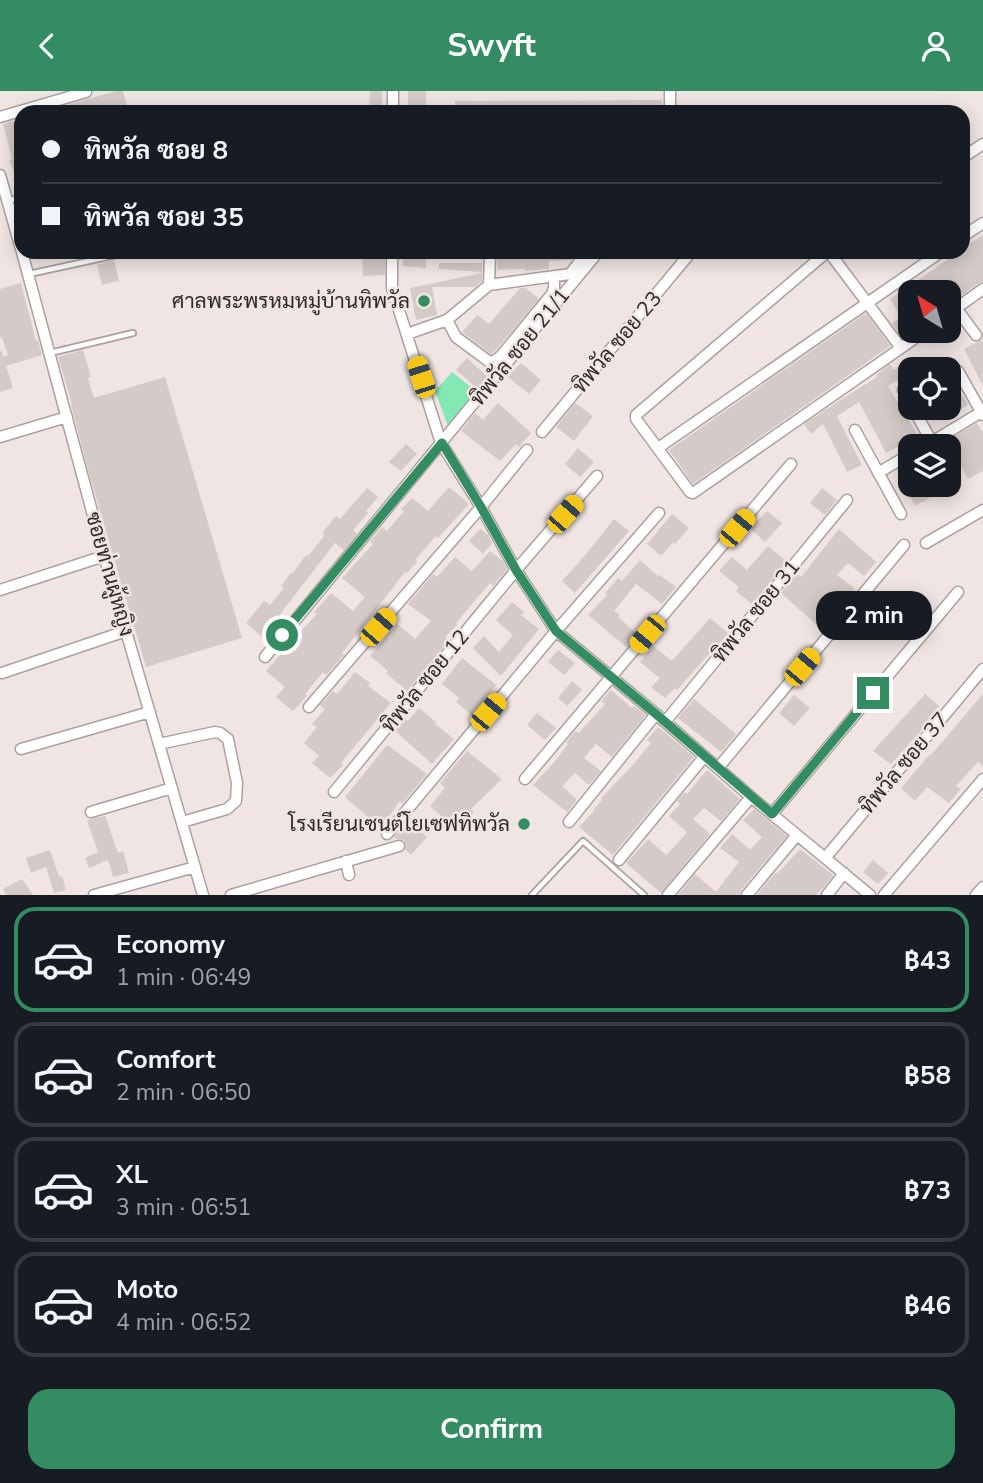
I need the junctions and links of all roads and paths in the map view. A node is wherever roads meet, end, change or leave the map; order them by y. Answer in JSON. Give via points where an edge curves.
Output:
{"nodes":[{"id":1,"x":86,"y":93,"type":"edge"},
{"id":2,"x":43,"y":105,"type":"edge"},
{"id":3,"x":0,"y":175,"type":"edge"},
{"id":4,"x":14,"y":199,"type":"edge"},
{"id":5,"x":8,"y":201,"type":"junction"},
{"id":6,"x":14,"y":224,"type":"edge"},
{"id":7,"x":24,"y":259,"type":"edge"},
{"id":8,"x":98,"y":259,"type":"edge"},
{"id":9,"x":392,"y":259,"type":"edge"},
{"id":10,"x":490,"y":259,"type":"edge"},
{"id":11,"x":582,"y":259,"type":"edge"},
{"id":12,"x":592,"y":259,"type":"edge"},
{"id":13,"x":685,"y":259,"type":"edge"},
{"id":14,"x":820,"y":259,"type":"edge"},
{"id":15,"x":833,"y":259,"type":"edge"},
{"id":16,"x":931,"y":259,"type":"edge"},
{"id":17,"x":28,"y":274,"type":"junction"},
{"id":18,"x":554,"y":277,"type":"junction"},
{"id":19,"x":489,"y":285,"type":"junction"},
{"id":20,"x":983,"y":289,"type":"edge"},
{"id":21,"x":867,"y":302,"type":"junction"},
{"id":22,"x":961,"y":305,"type":"edge"},
{"id":23,"x":447,"y":320,"type":"junction"},
{"id":24,"x":961,"y":320,"type":"edge"},
{"id":25,"x":133,"y":333,"type":"dead end"},
{"id":26,"x":407,"y":334,"type":"junction"},
{"id":27,"x":976,"y":335,"type":"dead end"},
{"id":28,"x":908,"y":343,"type":"edge"},
{"id":29,"x":901,"y":348,"type":"junction"},
{"id":30,"x":49,"y":353,"type":"junction"},
{"id":31,"x":961,"y":376,"type":"edge"},
{"id":32,"x":983,"y":413,"type":"edge"},
{"id":33,"x":67,"y":417,"type":"junction"},
{"id":34,"x":855,"y":430,"type":"dead end"},
{"id":35,"x":542,"y":432,"type":"dead end"},
{"id":36,"x":948,"y":434,"type":"edge"},
{"id":37,"x":0,"y":437,"type":"edge"},
{"id":38,"x":442,"y":443,"type":"junction"},
{"id":39,"x":658,"y":448,"type":"junction"},
{"id":40,"x":527,"y":450,"type":"dead end"},
{"id":41,"x":898,"y":461,"type":"edge"},
{"id":42,"x":791,"y":464,"type":"dead end"},
{"id":43,"x":878,"y":473,"type":"junction"},
{"id":44,"x":597,"y":476,"type":"dead end"},
{"id":45,"x":847,"y":500,"type":"dead end"},
{"id":46,"x":481,"y":507,"type":"junction"},
{"id":47,"x":983,"y":510,"type":"edge"},
{"id":48,"x":659,"y":513,"type":"dead end"},
{"id":49,"x":901,"y":514,"type":"dead end"},
{"id":50,"x":926,"y":543,"type":"dead end"},
{"id":51,"x":904,"y":545,"type":"dead end"},
{"id":52,"x":104,"y":556,"type":"junction"},
{"id":53,"x":516,"y":570,"type":"junction"},
{"id":54,"x":0,"y":590,"type":"edge"},
{"id":55,"x":958,"y":592,"type":"dead end"},
{"id":56,"x":126,"y":631,"type":"junction"},
{"id":57,"x":556,"y":631,"type":"junction"},
{"id":58,"x":265,"y":657,"type":"dead end"},
{"id":59,"x":983,"y":669,"type":"edge"},
{"id":60,"x":2,"y":673,"type":"dead end"},
{"id":61,"x":611,"y":676,"type":"junction"},
{"id":62,"x":309,"y":707,"type":"dead end"},
{"id":63,"x":150,"y":712,"type":"junction"},
{"id":64,"x":656,"y":714,"type":"junction"},
{"id":65,"x":665,"y":722,"type":"junction"},
{"id":66,"x":159,"y":744,"type":"junction"},
{"id":67,"x":20,"y":749,"type":"dead end"},
{"id":68,"x":704,"y":757,"type":"junction"},
{"id":69,"x":718,"y":768,"type":"junction"},
{"id":70,"x":525,"y":779,"type":"dead end"},
{"id":71,"x":983,"y":779,"type":"edge"},
{"id":72,"x":172,"y":788,"type":"junction"},
{"id":73,"x":334,"y":792,"type":"dead end"},
{"id":74,"x":751,"y":797,"type":"junction"},
{"id":75,"x":91,"y":812,"type":"dead end"},
{"id":76,"x":772,"y":814,"type":"junction"},
{"id":77,"x":182,"y":822,"type":"junction"},
{"id":78,"x":569,"y":822,"type":"dead end"},
{"id":79,"x":387,"y":834,"type":"dead end"},
{"id":80,"x":797,"y":835,"type":"junction"},
{"id":81,"x":399,"y":846,"type":"dead end"},
{"id":82,"x":825,"y":857,"type":"junction"},
{"id":83,"x":619,"y":860,"type":"dead end"},
{"id":84,"x":346,"y":861,"type":"junction"},
{"id":85,"x":195,"y":867,"type":"junction"},
{"id":86,"x":844,"y":873,"type":"junction"},
{"id":87,"x":349,"y":875,"type":"dead end"},
{"id":88,"x":983,"y":887,"type":"edge"},
{"id":89,"x":94,"y":895,"type":"edge"},
{"id":90,"x":203,"y":895,"type":"edge"},
{"id":91,"x":231,"y":895,"type":"edge"},
{"id":92,"x":532,"y":895,"type":"edge"},
{"id":93,"x":644,"y":895,"type":"edge"},
{"id":94,"x":668,"y":895,"type":"edge"},
{"id":95,"x":747,"y":895,"type":"edge"},
{"id":96,"x":827,"y":895,"type":"edge"},
{"id":97,"x":870,"y":895,"type":"edge"},
{"id":98,"x":884,"y":895,"type":"edge"},
{"id":99,"x":976,"y":895,"type":"edge"}],
"edges":[{"from":1,"to":2,"type":"street"},
{"from":3,"to":5,"type":"street","name":"ซอยท่านผู้หญิง"},
{"from":4,"to":5,"type":"lane"},
{"from":5,"to":6,"type":"street","name":"ซอยท่านผู้หญิง"},
{"from":7,"to":17,"type":"street","name":"ซอยท่านผู้หญิง"},
{"from":8,"to":17,"type":"lane"},
{"from":9,"to":26,"type":"street","via":[[392,288]]},
{"from":10,"to":19,"type":"street"},
{"from":11,"to":18,"type":"street","via":[[570,274]]},
{"from":12,"to":38,"type":"street","name":"ทิพวัล ซอย 21/1"},
{"from":13,"to":35,"type":"street","name":"ทิพวัล ซอย 23"},
{"from":14,"to":39,"type":"street","via":[[636,415]]},
{"from":15,"to":21,"type":"street"},
{"from":16,"to":21,"type":"street"},
{"from":17,"to":30,"type":"street","name":"ซอยท่านผู้หญิง"},
{"from":18,"to":19,"type":"street"},
{"from":18,"to":23,"type":"street","via":[[552,294],[491,363],[456,337]]},
{"from":19,"to":23,"type":"street"},
{"from":20,"to":22,"type":"street"},
{"from":21,"to":29,"type":"street"},
{"from":21,"to":39,"type":"street"},
{"from":23,"to":26,"type":"street"},
{"from":24,"to":27,"type":"street"},
{"from":25,"to":30,"type":"lane"},
{"from":26,"to":38,"type":"street"},
{"from":28,"to":29,"type":"street"},
{"from":29,"to":39,"type":"street","via":[[693,493]]},
{"from":30,"to":33,"type":"street","name":"ซอยท่านผู้หญิง"},
{"from":31,"to":32,"type":"street"},
{"from":32,"to":36,"type":"street"},
{"from":33,"to":37,"type":"street"},
{"from":33,"to":52,"type":"street","name":"ซอยท่านผู้หญิง"},
{"from":34,"to":43,"type":"street"},
{"from":38,"to":46,"type":"street"},
{"from":38,"to":58,"type":"street","name":"ทิพวัล ซอย 21/1"},
{"from":40,"to":46,"type":"street"},
{"from":41,"to":43,"type":"street"},
{"from":42,"to":61,"type":"street"},
{"from":43,"to":49,"type":"street"},
{"from":44,"to":53,"type":"street","name":"ทิพวัล ซอย 12"},
{"from":45,"to":65,"type":"street","name":"ทิพวัล ซอย 31"},
{"from":46,"to":53,"type":"street"},
{"from":46,"to":62,"type":"street"},
{"from":47,"to":50,"type":"street"},
{"from":48,"to":57,"type":"street"},
{"from":51,"to":69,"type":"street"},
{"from":52,"to":54,"type":"street"},
{"from":52,"to":56,"type":"street","name":"ซอยท่านผู้หญิง"},
{"from":53,"to":57,"type":"street"},
{"from":53,"to":73,"type":"street","name":"ทิพวัล ซอย 12"},
{"from":55,"to":76,"type":"street"},
{"from":56,"to":60,"type":"street"},
{"from":56,"to":63,"type":"street","name":"ซอยท่านผู้หญิง"},
{"from":57,"to":61,"type":"street"},
{"from":57,"to":79,"type":"street"},
{"from":59,"to":82,"type":"street","name":"ทิพวัล ซอย 37"},
{"from":61,"to":64,"type":"street"},
{"from":61,"to":70,"type":"street"},
{"from":63,"to":66,"type":"street","name":"ซอยท่านผู้หญิง"},
{"from":63,"to":67,"type":"street"},
{"from":64,"to":65,"type":"street"},
{"from":64,"to":78,"type":"street"},
{"from":65,"to":68,"type":"street"},
{"from":66,"to":72,"type":"street","name":"ซอยท่านผู้หญิง"},
{"from":66,"to":77,"type":"street","via":[[215,731],[228,739],[236,801],[227,809]]},
{"from":68,"to":69,"type":"street"},
{"from":68,"to":83,"type":"street"},
{"from":69,"to":74,"type":"street"},
{"from":71,"to":98,"type":"street"},
{"from":72,"to":75,"type":"street"},
{"from":72,"to":77,"type":"street","name":"ซอยท่านผู้หญิง"},
{"from":74,"to":76,"type":"street"},
{"from":74,"to":94,"type":"street"},
{"from":76,"to":80,"type":"street"},
{"from":77,"to":85,"type":"street","name":"ซอยท่านผู้หญิง"},
{"from":80,"to":82,"type":"street"},
{"from":80,"to":95,"type":"street"},
{"from":81,"to":84,"type":"street"},
{"from":82,"to":86,"type":"street"},
{"from":84,"to":87,"type":"street"},
{"from":84,"to":91,"type":"street"},
{"from":85,"to":89,"type":"street"},
{"from":85,"to":90,"type":"street","name":"ซอยท่านผู้หญิง"},
{"from":86,"to":96,"type":"street"},
{"from":86,"to":97,"type":"street"},
{"from":88,"to":99,"type":"street"},
{"from":92,"to":93,"type":"lane","via":[[583,841]]}]}
